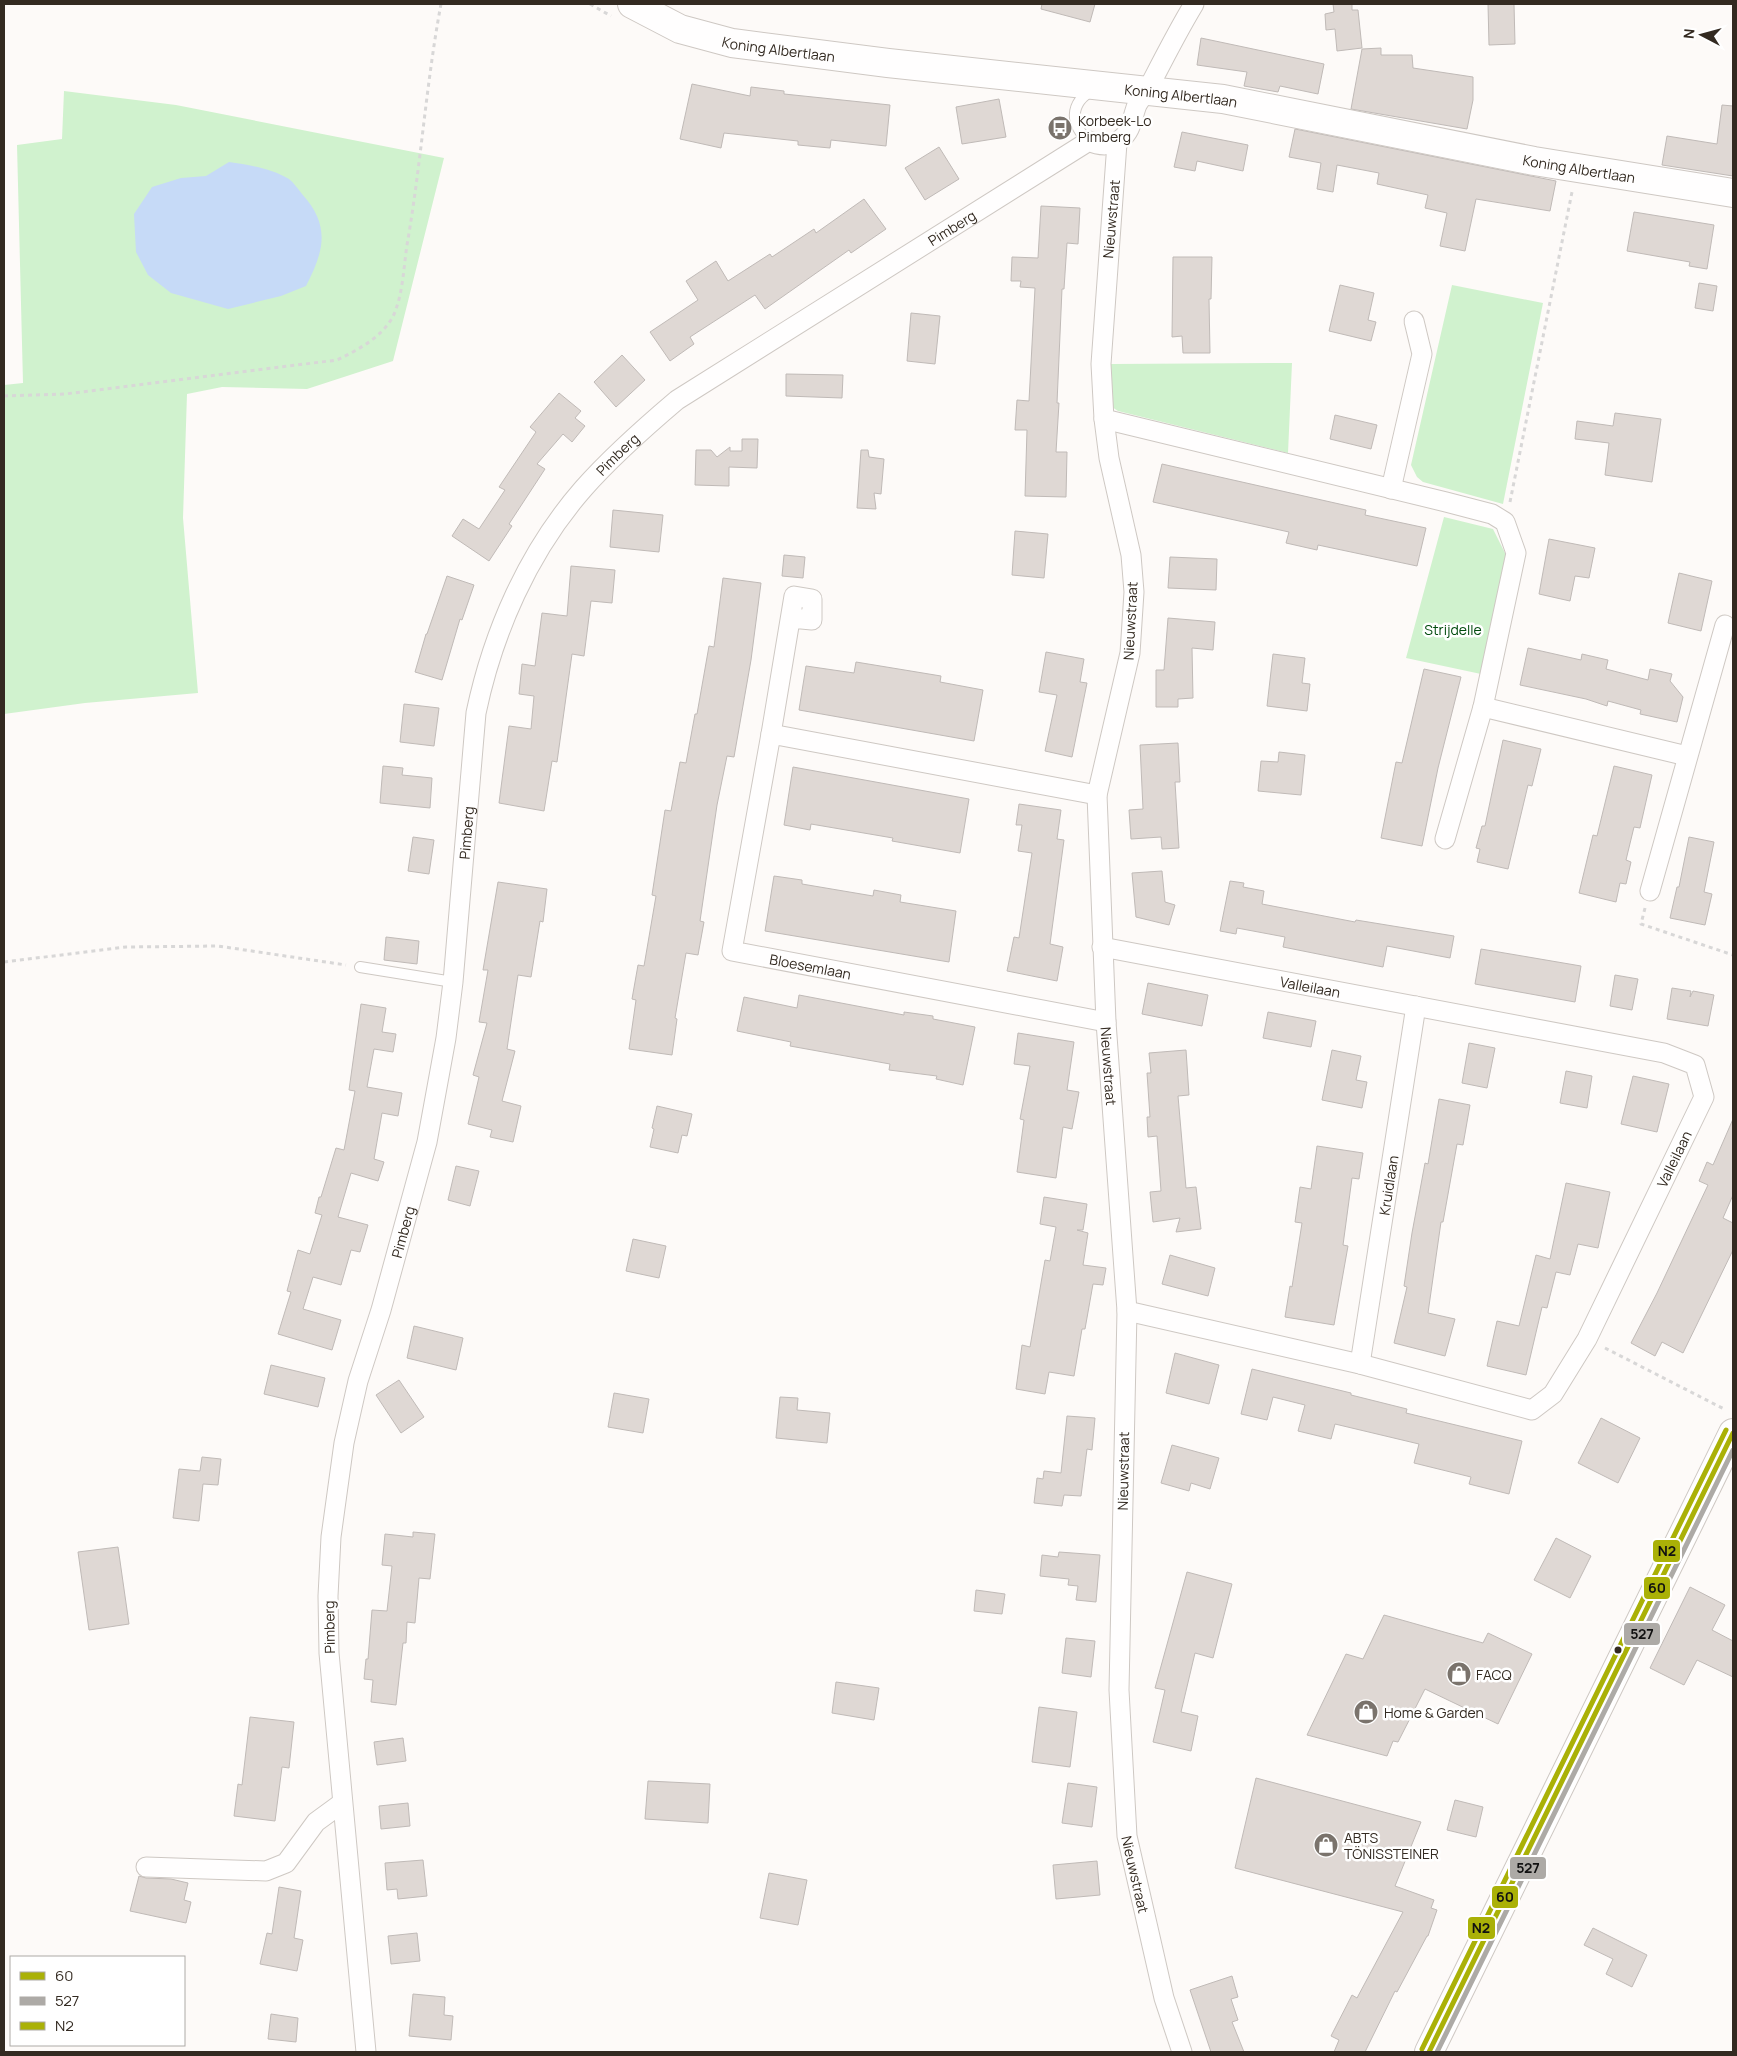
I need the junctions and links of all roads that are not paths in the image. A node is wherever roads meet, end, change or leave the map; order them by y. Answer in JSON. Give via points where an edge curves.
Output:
{"nodes":[{"id":1,"x":632,"y":4,"type":"edge"},
{"id":2,"x":1194,"y":4,"type":"edge"},
{"id":3,"x":1106,"y":87,"type":"junction"},
{"id":4,"x":1147,"y":91,"type":"junction"},
{"id":5,"x":1089,"y":141,"type":"junction"},
{"id":6,"x":1117,"y":142,"type":"junction"},
{"id":7,"x":1733,"y":192,"type":"edge"},
{"id":8,"x":1414,"y":321,"type":"dead end"},
{"id":9,"x":1104,"y":419,"type":"junction"},
{"id":10,"x":1391,"y":490,"type":"junction"},
{"id":11,"x":791,"y":618,"type":"dead end"},
{"id":12,"x":1725,"y":625,"type":"dead end"},
{"id":13,"x":1483,"y":707,"type":"junction"},
{"id":14,"x":770,"y":734,"type":"junction"},
{"id":15,"x":1687,"y":756,"type":"junction"},
{"id":16,"x":1097,"y":795,"type":"junction"},
{"id":17,"x":1445,"y":838,"type":"dead end"},
{"id":18,"x":1650,"y":891,"type":"road end"},
{"id":19,"x":1102,"y":948,"type":"junction"},
{"id":20,"x":360,"y":967,"type":"road end"},
{"id":21,"x":453,"y":982,"type":"junction"},
{"id":22,"x":1416,"y":1006,"type":"junction"},
{"id":23,"x":1106,"y":1022,"type":"junction"},
{"id":24,"x":1127,"y":1311,"type":"junction"},
{"id":25,"x":1360,"y":1364,"type":"junction"},
{"id":26,"x":1733,"y":1432,"type":"edge"},
{"id":27,"x":342,"y":1803,"type":"junction"},
{"id":28,"x":146,"y":1867,"type":"dead end"},
{"id":29,"x":366,"y":2052,"type":"edge"},
{"id":30,"x":1182,"y":2052,"type":"edge"},
{"id":31,"x":1429,"y":2052,"type":"edge"}],
"edges":[{"from":1,"to":3,"type":"street","name":"Koning Albertlaan","via":[[680,30],[732,43]]},
{"from":2,"to":4,"type":"street"},
{"from":3,"to":4,"type":"street","name":"Koning Albertlaan"},
{"from":3,"to":5,"type":"lane","via":[[1094,89],[1078,102],[1076,125]]},
{"from":4,"to":6,"type":"street","via":[[1138,104],[1129,131]]},
{"from":4,"to":7,"type":"street","name":"Koning Albertlaan","via":[[1223,99],[1576,168]]},
{"from":5,"to":6,"type":"street","via":[[1101,146]]},
{"from":5,"to":21,"type":"street","name":"Pimberg","via":[[677,400],[631,438],[582,490],[521,582],[484,676],[476,713]]},
{"from":6,"to":9,"type":"street","name":"Nieuwstraat","via":[[1101,354]]},
{"from":8,"to":10,"type":"street","via":[[1422,354]]},
{"from":9,"to":10,"type":"street"},
{"from":9,"to":16,"type":"street","name":"Nieuwstraat","via":[[1109,458],[1131,555],[1134,592],[1130,653]]},
{"from":10,"to":13,"type":"street","via":[[1492,514],[1505,522],[1516,553]]},
{"from":11,"to":14,"type":"street","name":"Bloesemlaan","via":[[812,620],[812,599],[794,596]]},
{"from":12,"to":15,"type":"street"},
{"from":13,"to":15,"type":"street"},
{"from":13,"to":17,"type":"street"},
{"from":14,"to":16,"type":"street"},
{"from":14,"to":23,"type":"street","name":"Bloesemlaan","via":[[732,951]]},
{"from":15,"to":18,"type":"street"},
{"from":16,"to":19,"type":"street","name":"Nieuwstraat"},
{"from":19,"to":22,"type":"street","name":"Valleilaan"},
{"from":19,"to":23,"type":"street","name":"Nieuwstraat"},
{"from":20,"to":21,"type":"lane"},
{"from":21,"to":27,"type":"street","name":"Pimberg","via":[[427,1142],[381,1310],[358,1380],[338,1475],[328,1596],[329,1653]]},
{"from":22,"to":25,"type":"street","name":"Kruidlaan"},
{"from":22,"to":25,"type":"street","name":"Valleilaan","via":[[1664,1053],[1695,1065],[1704,1097],[1587,1339],[1552,1394],[1532,1410]]},
{"from":23,"to":24,"type":"street","name":"Nieuwstraat"},
{"from":24,"to":25,"type":"street","name":"Valleilaan"},
{"from":24,"to":30,"type":"street","name":"Nieuwstraat","via":[[1119,1690],[1127,1836],[1164,1998]]},
{"from":26,"to":31,"type":"street"},
{"from":27,"to":28,"type":"street","via":[[316,1822],[286,1863],[266,1871]]},
{"from":27,"to":29,"type":"street","name":"Pimberg"}]}
